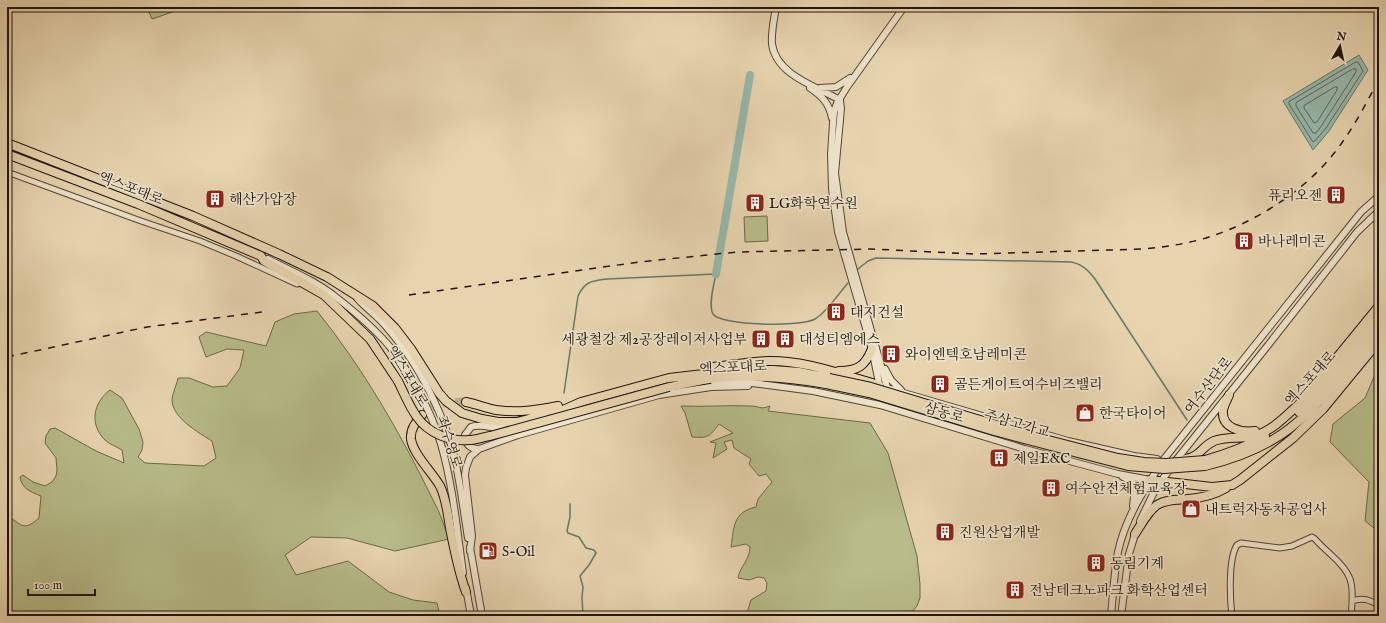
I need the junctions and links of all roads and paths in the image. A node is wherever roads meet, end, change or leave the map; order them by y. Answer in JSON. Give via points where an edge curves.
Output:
{"nodes":[{"id":1,"x":776,"y":7,"type":"edge"},
{"id":2,"x":904,"y":7,"type":"edge"},
{"id":3,"x":856,"y":73,"type":"junction"},
{"id":4,"x":802,"y":80,"type":"junction"},
{"id":5,"x":817,"y":87,"type":"junction"},
{"id":6,"x":840,"y":100,"type":"junction"},
{"id":7,"x":833,"y":123,"type":"junction"},
{"id":8,"x":7,"y":143,"type":"edge"},
{"id":9,"x":7,"y":154,"type":"edge"},
{"id":10,"x":7,"y":172,"type":"edge"},
{"id":11,"x":1379,"y":196,"type":"edge"},
{"id":12,"x":1379,"y":211,"type":"edge"},
{"id":13,"x":261,"y":256,"type":"junction"},
{"id":14,"x":266,"y":266,"type":"junction"},
{"id":15,"x":297,"y":284,"type":"dead end"},
{"id":16,"x":352,"y":294,"type":"junction"},
{"id":17,"x":1379,"y":306,"type":"edge"},
{"id":18,"x":1379,"y":318,"type":"edge"},
{"id":19,"x":1379,"y":328,"type":"edge"},
{"id":20,"x":1379,"y":342,"type":"edge"},
{"id":21,"x":874,"y":349,"type":"junction"},
{"id":22,"x":828,"y":377,"type":"junction"},
{"id":23,"x":696,"y":382,"type":"junction"},
{"id":24,"x":777,"y":386,"type":"junction"},
{"id":25,"x":883,"y":387,"type":"junction"},
{"id":26,"x":906,"y":393,"type":"junction"},
{"id":27,"x":1229,"y":395,"type":"junction"},
{"id":28,"x":466,"y":402,"type":"tunnel mouth"},
{"id":29,"x":581,"y":402,"type":"junction"},
{"id":30,"x":883,"y":406,"type":"junction"},
{"id":31,"x":892,"y":409,"type":"junction"},
{"id":32,"x":422,"y":415,"type":"tunnel mouth"},
{"id":33,"x":517,"y":422,"type":"junction"},
{"id":34,"x":1275,"y":424,"type":"junction"},
{"id":35,"x":479,"y":449,"type":"junction"},
{"id":36,"x":1164,"y":459,"type":"junction"},
{"id":37,"x":1177,"y":459,"type":"junction"},
{"id":38,"x":1205,"y":463,"type":"junction"},
{"id":39,"x":1118,"y":474,"type":"junction"},
{"id":40,"x":1150,"y":480,"type":"junction"},
{"id":41,"x":1161,"y":481,"type":"junction"},
{"id":42,"x":1232,"y":485,"type":"junction"},
{"id":43,"x":1132,"y":512,"type":"junction"},
{"id":44,"x":1135,"y":534,"type":"junction"},
{"id":45,"x":470,"y":551,"type":"junction"},
{"id":46,"x":466,"y":592,"type":"junction"},
{"id":47,"x":1352,"y":601,"type":"junction"},
{"id":48,"x":1379,"y":606,"type":"edge"},
{"id":49,"x":471,"y":616,"type":"edge"},
{"id":50,"x":482,"y":616,"type":"edge"},
{"id":51,"x":1111,"y":616,"type":"edge"},
{"id":52,"x":1121,"y":616,"type":"edge"},
{"id":53,"x":1232,"y":616,"type":"edge"},
{"id":54,"x":1351,"y":616,"type":"edge"}],
"edges":[{"from":1,"to":4,"type":"street","via":[[772,33],[773,48],[782,66]]},
{"from":2,"to":3,"type":"street"},
{"from":3,"to":5,"type":"street","via":[[836,87]]},
{"from":3,"to":6,"type":"street"},
{"from":4,"to":5,"type":"street"},
{"from":4,"to":7,"type":"street","via":[[826,101]]},
{"from":5,"to":6,"type":"street"},
{"from":6,"to":7,"type":"street"},
{"from":6,"to":21,"type":"street","via":[[836,188],[843,232]]},
{"from":7,"to":21,"type":"street","via":[[830,168],[836,218],[847,265]]},
{"from":8,"to":16,"type":"highway","name":"엑스포대로","via":[[219,226],[321,274]]},
{"from":9,"to":13,"type":"highway","name":"엑스포대로","via":[[138,204]]},
{"from":10,"to":14,"type":"street"},
{"from":11,"to":36,"type":"street","name":"여수산단로","via":[[1361,212]]},
{"from":12,"to":27,"type":"street","name":"여수산단로","via":[[1357,232]]},
{"from":13,"to":14,"type":"highway","name":"엑스포대로"},
{"from":13,"to":46,"type":"street","name":"좌수영로","via":[[304,277],[336,297],[379,335],[408,374],[431,416],[440,443],[450,484]]},
{"from":14,"to":15,"type":"street"},
{"from":14,"to":23,"type":"highway","name":"엑스포대로","bridge":true,"via":[[324,295],[370,339],[422,423],[439,435],[451,439],[470,440],[490,436],[669,387]]},
{"from":16,"to":33,"type":"highway","name":"엑스포대로","via":[[373,306],[395,328],[439,393],[456,409],[482,419]]},
{"from":16,"to":45,"type":"street","name":"좌수영로","via":[[379,319],[406,352],[422,377],[448,438],[456,466]]},
{"from":17,"to":34,"type":"highway","via":[[1299,404]]},
{"from":18,"to":38,"type":"highway","name":"엑스포대로","via":[[1316,395],[1287,422],[1252,444]]},
{"from":19,"to":38,"type":"highway","name":"엑스포대로","via":[[1323,397],[1288,429],[1254,450],[1227,461]]},
{"from":20,"to":42,"type":"highway","via":[[1309,423],[1270,457]]},
{"from":21,"to":22,"type":"highway","via":[[866,361],[856,368]]},
{"from":21,"to":25,"type":"street"},
{"from":21,"to":26,"type":"street","via":[[891,380]]},
{"from":22,"to":23,"type":"highway","name":"엑스포대로","via":[[715,378]]},
{"from":22,"to":25,"type":"highway"},
{"from":22,"to":29,"type":"highway","name":"엑스포대로","via":[[799,372],[745,370],[669,378]]},
{"from":22,"to":38,"type":"highway","name":"주삼고가교","bridge":true,"via":[[1118,458],[1144,462]]},
{"from":23,"to":24,"type":"street","via":[[736,381]]},
{"from":24,"to":30,"type":"street","name":"삼동로"},
{"from":24,"to":35,"type":"street","via":[[711,387],[659,395],[518,435]]},
{"from":25,"to":26,"type":"street","name":"삼동로"},
{"from":25,"to":30,"type":"street"},
{"from":25,"to":31,"type":"street"},
{"from":26,"to":36,"type":"street","name":"삼동로","via":[[1068,441],[1134,456]]},
{"from":27,"to":34,"type":"highway","via":[[1223,415],[1231,428],[1250,432]]},
{"from":27,"to":37,"type":"street","name":"여수산단로"},
{"from":28,"to":29,"type":"highway","via":[[498,410],[522,412]]},
{"from":29,"to":33,"type":"highway","name":"엑스포대로","via":[[563,410]]},
{"from":30,"to":31,"type":"street","name":"삼동로"},
{"from":31,"to":39,"type":"street","name":"삼동로"},
{"from":32,"to":46,"type":"highway","via":[[412,429],[412,444],[442,491],[457,565]]},
{"from":33,"to":35,"type":"street","via":[[505,428],[479,425],[471,427],[465,435],[466,442],[471,447]]},
{"from":34,"to":37,"type":"highway","via":[[1254,436],[1217,440],[1196,456]]},
{"from":35,"to":45,"type":"street","via":[[470,457],[465,471],[472,536]]},
{"from":36,"to":37,"type":"street","name":"삼동로"},
{"from":36,"to":40,"type":"street","name":"여수산단로"},
{"from":37,"to":41,"type":"street","name":"여수산단로"},
{"from":39,"to":40,"type":"street","name":"삼동로"},
{"from":39,"to":43,"type":"street","via":[[1130,480],[1135,487]]},
{"from":40,"to":41,"type":"highway"},
{"from":40,"to":43,"type":"street","name":"여수산단로"},
{"from":41,"to":42,"type":"highway","via":[[1212,487]]},
{"from":41,"to":44,"type":"street","name":"여수산단로"},
{"from":42,"to":44,"type":"highway","via":[[1210,495],[1158,504]]},
{"from":43,"to":51,"type":"street","name":"여수산단로","via":[[1118,552]]},
{"from":44,"to":52,"type":"street","name":"여수산단로","via":[[1129,554]]},
{"from":45,"to":50,"type":"street","name":"좌수영로"},
{"from":46,"to":49,"type":"street","name":"좌수영로"},
{"from":47,"to":48,"type":"street","via":[[1363,599]]},
{"from":47,"to":53,"type":"street","via":[[1351,582],[1346,572],[1314,538],[1280,548],[1241,543],[1236,547],[1233,561]]},
{"from":47,"to":54,"type":"street"}]}
